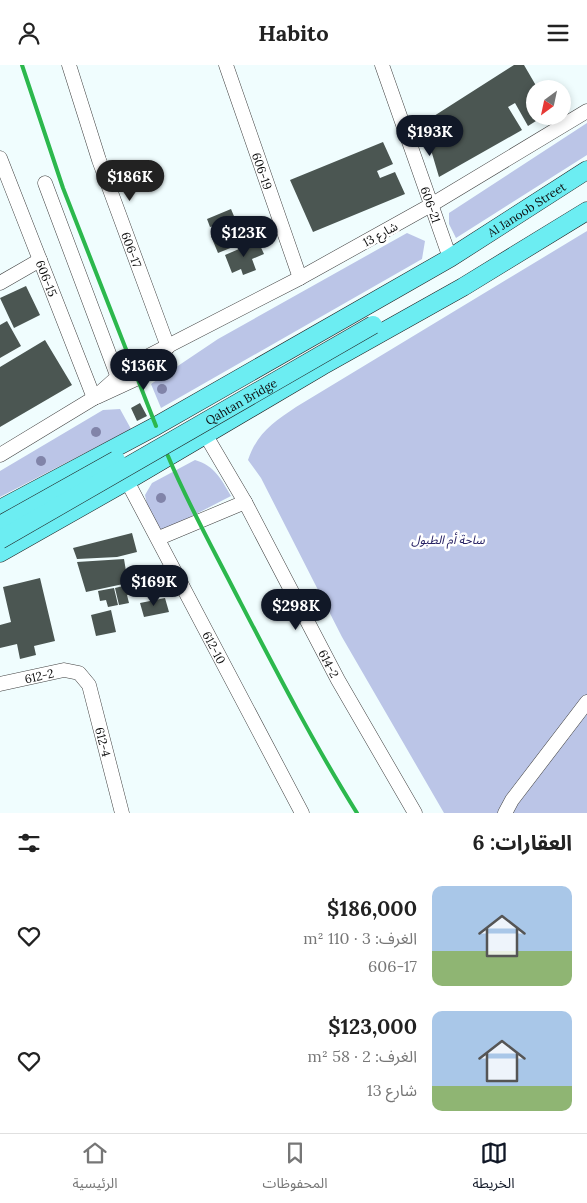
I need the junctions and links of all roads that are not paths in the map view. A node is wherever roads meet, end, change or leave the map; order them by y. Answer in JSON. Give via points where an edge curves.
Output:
{"nodes":[{"id":1,"x":69,"y":65,"type":"edge"},
{"id":2,"x":226,"y":65,"type":"edge"},
{"id":3,"x":387,"y":67,"type":"edge"},
{"id":4,"x":587,"y":111,"type":"edge"},
{"id":5,"x":0,"y":158,"type":"edge"},
{"id":6,"x":587,"y":170,"type":"edge"},
{"id":7,"x":45,"y":183,"type":"dead end"},
{"id":8,"x":431,"y":205,"type":"junction"},
{"id":9,"x":587,"y":211,"type":"edge"},
{"id":10,"x":467,"y":248,"type":"junction"},
{"id":11,"x":450,"y":258,"type":"junction"},
{"id":12,"x":40,"y":260,"type":"junction"},
{"id":13,"x":486,"y":273,"type":"junction"},
{"id":14,"x":300,"y":278,"type":"junction"},
{"id":15,"x":0,"y":283,"type":"edge"},
{"id":16,"x":371,"y":321,"type":"junction"},
{"id":17,"x":168,"y":347,"type":"junction"},
{"id":18,"x":117,"y":375,"type":"junction"},
{"id":19,"x":94,"y":398,"type":"junction"},
{"id":20,"x":205,"y":434,"type":"junction"},
{"id":21,"x":0,"y":455,"type":"edge"},
{"id":22,"x":127,"y":481,"type":"junction"},
{"id":23,"x":245,"y":502,"type":"junction"},
{"id":24,"x":0,"y":509,"type":"edge"},
{"id":25,"x":0,"y":525,"type":"edge"},
{"id":26,"x":159,"y":538,"type":"junction"},
{"id":27,"x":0,"y":540,"type":"edge"},
{"id":28,"x":0,"y":553,"type":"edge"},
{"id":29,"x":79,"y":673,"type":"joint"},
{"id":30,"x":0,"y":684,"type":"edge"},
{"id":31,"x":587,"y":702,"type":"edge"},
{"id":32,"x":122,"y":813,"type":"edge"},
{"id":33,"x":302,"y":813,"type":"edge"},
{"id":34,"x":415,"y":813,"type":"edge"},
{"id":35,"x":505,"y":813,"type":"edge"}],
"edges":[{"from":1,"to":17,"type":"street","name":"606-17","via":[[99,160]]},
{"from":2,"to":14,"type":"street","name":"606-19"},
{"from":3,"to":8,"type":"street","name":"606-21"},
{"from":4,"to":8,"type":"street","name":"شارع 13"},
{"from":5,"to":12,"type":"street","name":"606-15"},
{"from":6,"to":10,"type":"main road","name":"Al Janoob Street"},
{"from":7,"to":18,"type":"street"},
{"from":8,"to":11,"type":"street","name":"606-21"},
{"from":8,"to":14,"type":"street","name":"شارع 13"},
{"from":9,"to":13,"type":"main road"},
{"from":10,"to":11,"type":"main road"},
{"from":10,"to":16,"type":"main road","name":"Qahtan Bridge"},
{"from":11,"to":24,"type":"main road","via":[[156,426]]},
{"from":12,"to":15,"type":"street"},
{"from":12,"to":19,"type":"street","name":"606-15"},
{"from":13,"to":16,"type":"main road","name":"Qahtan Bridge"},
{"from":13,"to":20,"type":"main road"},
{"from":14,"to":17,"type":"street","name":"شارع 13"},
{"from":16,"to":25,"type":"main road","name":"Qahtan Bridge","bridge":true},
{"from":16,"to":27,"type":"main road","name":"Qahtan Bridge","bridge":true},
{"from":17,"to":18,"type":"street","name":"شارع 13"},
{"from":17,"to":19,"type":"street","via":[[136,379]]},
{"from":18,"to":19,"type":"street","name":"شارع 13"},
{"from":19,"to":21,"type":"street"},
{"from":20,"to":22,"type":"main road"},
{"from":20,"to":23,"type":"street","name":"614-2"},
{"from":22,"to":26,"type":"street","name":"612-10"},
{"from":22,"to":28,"type":"main road"},
{"from":23,"to":26,"type":"street"},
{"from":23,"to":34,"type":"street","name":"614-2","via":[[338,680]]},
{"from":26,"to":33,"type":"street","name":"612-10"},
{"from":29,"to":30,"type":"street","name":"612-2","via":[[64,670]]},
{"from":29,"to":32,"type":"street","name":"612-4","via":[[90,685]]},
{"from":31,"to":35,"type":"street"}]}
